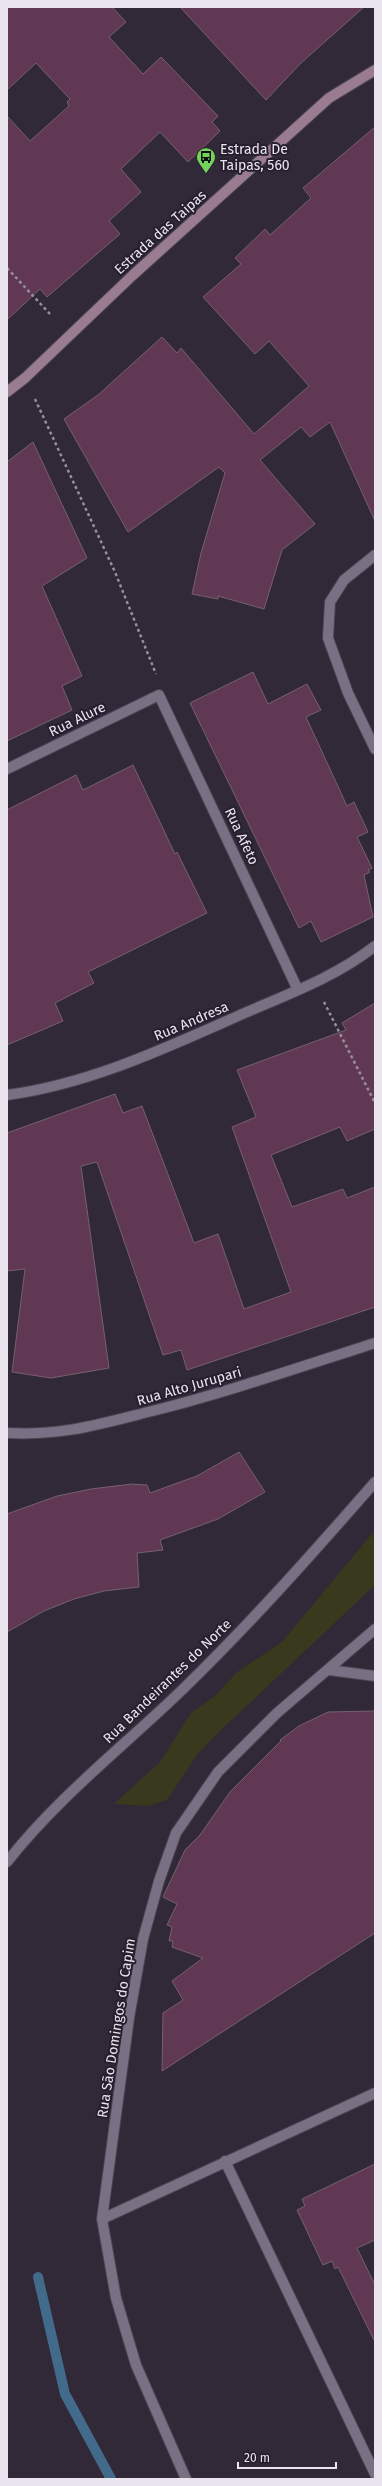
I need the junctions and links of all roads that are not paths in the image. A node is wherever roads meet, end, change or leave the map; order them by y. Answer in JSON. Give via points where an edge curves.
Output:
{"nodes":[{"id":1,"x":375,"y":70,"type":"edge"},
{"id":2,"x":7,"y":392,"type":"edge"},
{"id":3,"x":375,"y":555,"type":"edge"},
{"id":4,"x":159,"y":694,"type":"joint"},
{"id":5,"x":375,"y":749,"type":"edge"},
{"id":6,"x":7,"y":769,"type":"edge"},
{"id":7,"x":375,"y":946,"type":"edge"},
{"id":8,"x":298,"y":990,"type":"junction"},
{"id":9,"x":7,"y":1095,"type":"edge"},
{"id":10,"x":375,"y":1343,"type":"edge"},
{"id":11,"x":7,"y":1433,"type":"edge"},
{"id":12,"x":375,"y":1482,"type":"edge"},
{"id":13,"x":375,"y":1629,"type":"edge"},
{"id":14,"x":330,"y":1670,"type":"junction"},
{"id":15,"x":375,"y":1676,"type":"edge"},
{"id":16,"x":7,"y":1862,"type":"edge"},
{"id":17,"x":375,"y":2093,"type":"edge"},
{"id":18,"x":224,"y":2161,"type":"junction"},
{"id":19,"x":102,"y":2219,"type":"junction"},
{"id":20,"x":375,"y":2474,"type":"edge"},
{"id":21,"x":186,"y":2479,"type":"edge"}],
"edges":[{"from":1,"to":2,"type":"main road","name":"Estrada das Taipas","via":[[329,98]]},
{"from":3,"to":5,"type":"street","via":[[344,580],[330,602],[328,638],[348,693]]},
{"from":4,"to":6,"type":"street","name":"Rua Alure"},
{"from":4,"to":8,"type":"street","name":"Rua Afeto"},
{"from":7,"to":8,"type":"street","name":"Rua Andresa","via":[[340,970]]},
{"from":8,"to":9,"type":"street","name":"Rua Andresa","via":[[182,1041],[102,1071],[65,1083]]},
{"from":10,"to":11,"type":"street","name":"Rua Alto Jurupari","via":[[205,1398],[71,1431]]},
{"from":12,"to":16,"type":"street","name":"Rua Bandeirantes do Norte","via":[[226,1645],[181,1691],[88,1776]]},
{"from":13,"to":14,"type":"street","name":"Rua São Domingos do Capim"},
{"from":14,"to":15,"type":"street"},
{"from":14,"to":19,"type":"street","name":"Rua São Domingos do Capim","via":[[277,1713],[218,1772],[176,1833],[143,1939],[129,2018]]},
{"from":17,"to":18,"type":"street"},
{"from":18,"to":19,"type":"street"},
{"from":18,"to":20,"type":"street"},
{"from":19,"to":21,"type":"street","name":"Rua São Domingos do Capim","via":[[116,2298],[136,2365]]}]}
